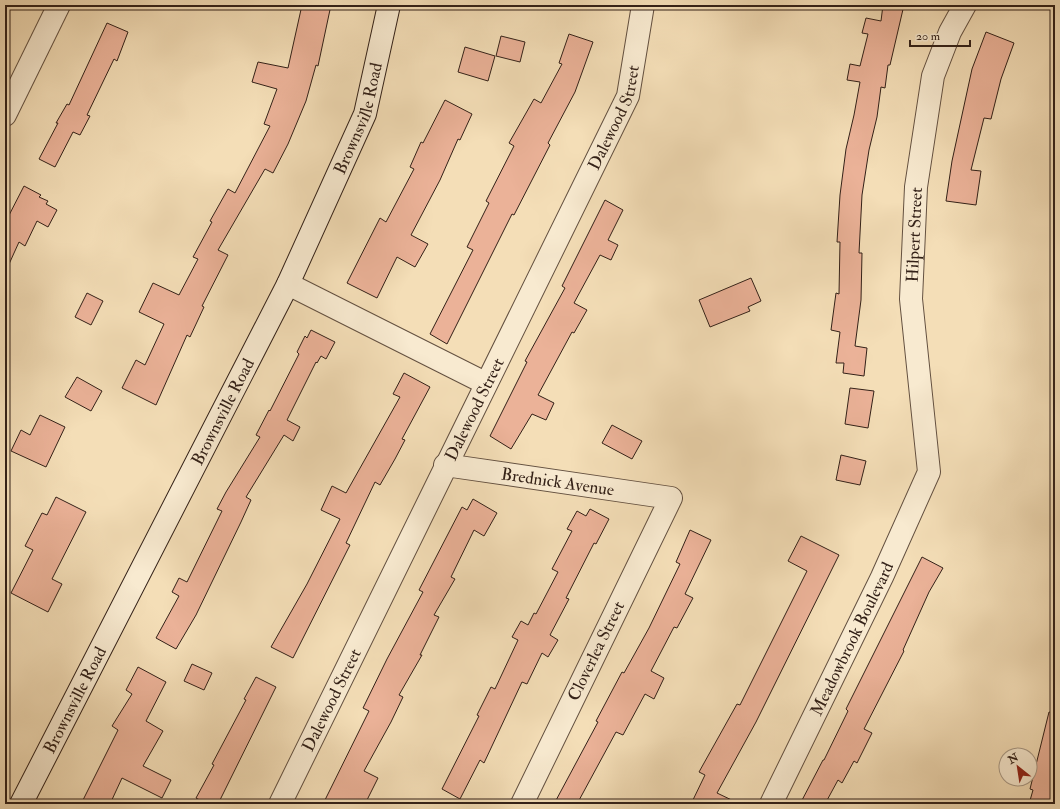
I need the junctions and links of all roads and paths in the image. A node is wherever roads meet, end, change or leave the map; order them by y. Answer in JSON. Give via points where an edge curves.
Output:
{"nodes":[{"id":1,"x":59,"y":5,"type":"edge"},
{"id":2,"x":389,"y":5,"type":"edge"},
{"id":3,"x":643,"y":5,"type":"edge"},
{"id":4,"x":965,"y":5,"type":"edge"},
{"id":5,"x":5,"y":115,"type":"edge"},
{"id":6,"x":288,"y":284,"type":"junction"},
{"id":7,"x":485,"y":383,"type":"junction"},
{"id":8,"x":445,"y":465,"type":"junction"},
{"id":9,"x":929,"y":472,"type":"joint"},
{"id":10,"x":671,"y":498,"type":"joint"},
{"id":11,"x":21,"y":804,"type":"edge"},
{"id":12,"x":280,"y":804,"type":"edge"},
{"id":13,"x":522,"y":804,"type":"edge"},
{"id":14,"x":771,"y":804,"type":"edge"}],
"edges":[{"from":1,"to":5,"type":"street"},
{"from":2,"to":6,"type":"street","name":"Brownsville Road","via":[[365,114]]},
{"from":3,"to":7,"type":"street","name":"Dalewood Street","via":[[628,96]]},
{"from":4,"to":9,"type":"street","name":"Hilpert Street","via":[[950,32],[934,76],[916,187],[911,299]]},
{"from":6,"to":7,"type":"street"},
{"from":6,"to":11,"type":"street","name":"Brownsville Road"},
{"from":7,"to":8,"type":"street","name":"Dalewood Street"},
{"from":8,"to":10,"type":"street","name":"Brednick Avenue"},
{"from":8,"to":12,"type":"street","name":"Dalewood Street"},
{"from":9,"to":14,"type":"street","name":"Meadowbrook Boulevard","via":[[882,577]]},
{"from":10,"to":13,"type":"street","name":"Cloverlea Street"}]}
